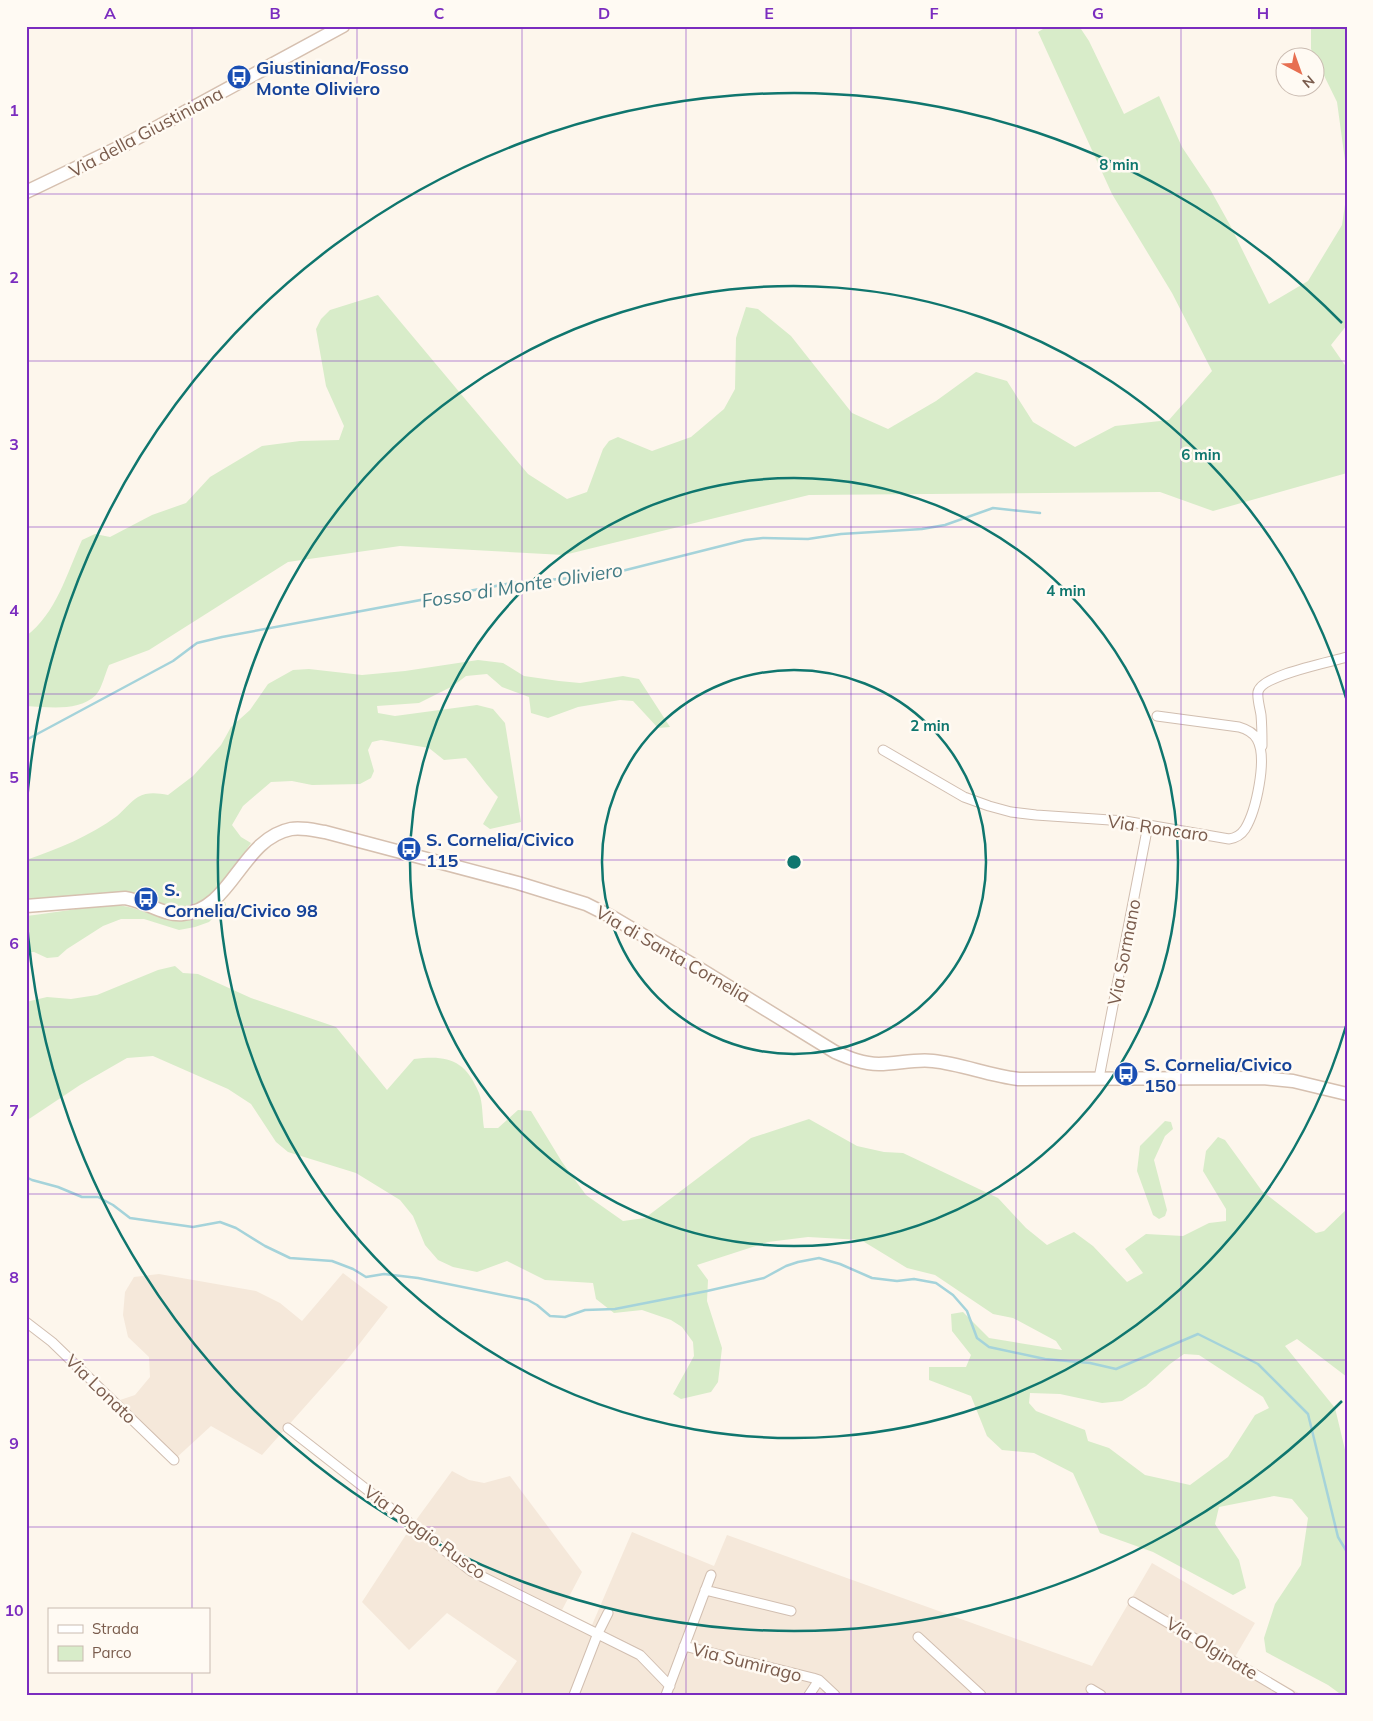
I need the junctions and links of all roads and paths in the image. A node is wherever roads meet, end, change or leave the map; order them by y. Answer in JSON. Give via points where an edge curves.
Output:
{"nodes":[{"id":1,"x":343,"y":26,"type":"edge"},
{"id":2,"x":26,"y":192,"type":"edge"},
{"id":3,"x":1347,"y":657,"type":"edge"},
{"id":4,"x":1157,"y":716,"type":"dead end"},
{"id":5,"x":883,"y":750,"type":"dead end"},
{"id":6,"x":1262,"y":755,"type":"junction"},
{"id":7,"x":1148,"y":826,"type":"junction"},
{"id":8,"x":26,"y":906,"type":"edge"},
{"id":9,"x":1100,"y":1078,"type":"junction"},
{"id":10,"x":1347,"y":1094,"type":"edge"},
{"id":11,"x":26,"y":1322,"type":"edge"},
{"id":12,"x":288,"y":1428,"type":"dead end"},
{"id":13,"x":174,"y":1460,"type":"dead end"},
{"id":14,"x":711,"y":1575,"type":"dead end"},
{"id":15,"x":705,"y":1590,"type":"junction"},
{"id":16,"x":1133,"y":1602,"type":"dead end"},
{"id":17,"x":791,"y":1612,"type":"dead end"},
{"id":18,"x":608,"y":1613,"type":"dead end"},
{"id":19,"x":598,"y":1633,"type":"junction"},
{"id":20,"x":918,"y":1637,"type":"dead end"},
{"id":21,"x":684,"y":1646,"type":"junction"},
{"id":22,"x":820,"y":1680,"type":"junction"},
{"id":23,"x":1091,"y":1689,"type":"dead end"},
{"id":24,"x":668,"y":1690,"type":"edge"},
{"id":25,"x":574,"y":1695,"type":"edge"},
{"id":26,"x":809,"y":1695,"type":"edge"},
{"id":27,"x":835,"y":1695,"type":"edge"},
{"id":28,"x":982,"y":1695,"type":"edge"},
{"id":29,"x":1101,"y":1695,"type":"edge"},
{"id":30,"x":1290,"y":1695,"type":"edge"}],
"edges":[{"from":1,"to":2,"type":"street","name":"Via della Giustiniana","via":[[109,153]]},
{"from":3,"to":6,"type":"street","name":"Via Roncaro","via":[[1279,676],[1260,687]]},
{"from":4,"to":6,"type":"street","via":[[1243,728],[1257,739]]},
{"from":5,"to":7,"type":"street","name":"Via Roncaro","via":[[964,797],[989,806],[1011,812]]},
{"from":6,"to":7,"type":"street","name":"Via Roncaro","via":[[1251,814],[1238,836],[1229,839]]},
{"from":7,"to":9,"type":"street","name":"Via Sormano"},
{"from":8,"to":9,"type":"street","name":"Via di Santa Cornelia","via":[[125,898],[139,900],[170,914],[189,914],[216,899],[248,857],[275,836],[297,828],[325,832],[586,904],[835,1052],[852,1059],[880,1064],[933,1061],[1019,1079]]},
{"from":9,"to":10,"type":"street","name":"Via di Santa Cornelia","via":[[1263,1078],[1293,1081]]},
{"from":11,"to":13,"type":"street","name":"Via Lonato","via":[[52,1342]]},
{"from":12,"to":19,"type":"street","name":"Via Poggio Rusco","via":[[471,1571]]},
{"from":14,"to":15,"type":"street"},
{"from":15,"to":17,"type":"street"},
{"from":15,"to":21,"type":"street"},
{"from":16,"to":30,"type":"street","name":"Via Olginate"},
{"from":18,"to":19,"type":"street"},
{"from":19,"to":24,"type":"street","name":"Via Poggio Rusco","via":[[640,1655]]},
{"from":19,"to":25,"type":"street"},
{"from":20,"to":28,"type":"street"},
{"from":21,"to":22,"type":"street","name":"Via Sumirago"},
{"from":21,"to":24,"type":"street"},
{"from":22,"to":26,"type":"street"},
{"from":22,"to":27,"type":"street","name":"Via Sumirago"},
{"from":23,"to":29,"type":"street"}]}
